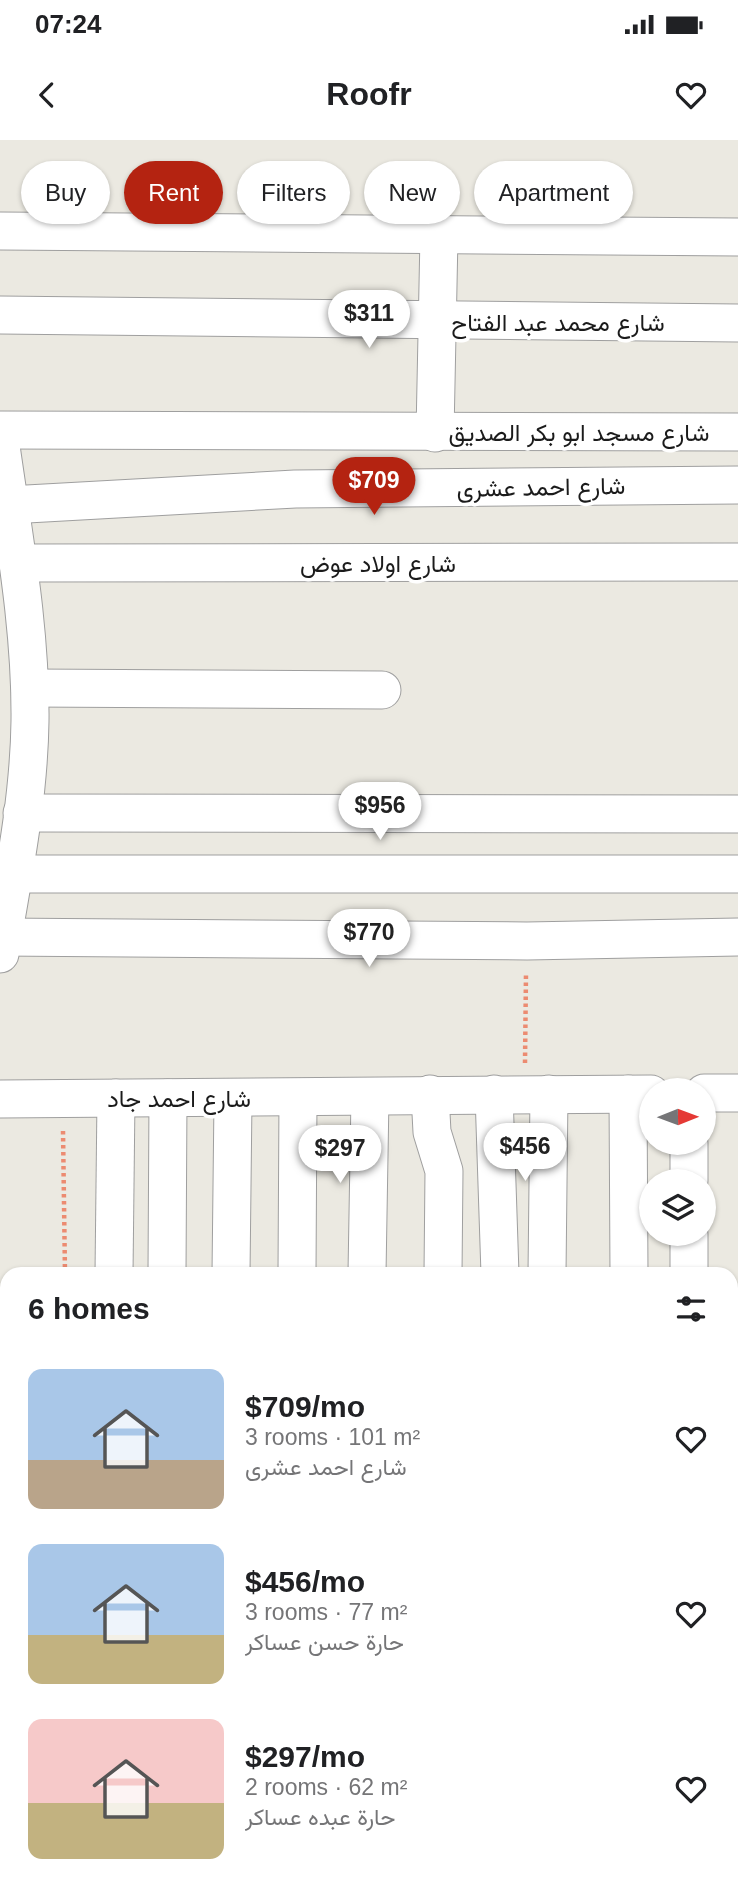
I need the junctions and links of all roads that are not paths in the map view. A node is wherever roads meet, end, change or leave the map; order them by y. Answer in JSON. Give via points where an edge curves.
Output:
{"nodes":[{"id":1,"x":0,"y":231,"type":"edge"},
{"id":2,"x":439,"y":236,"type":"junction"},
{"id":3,"x":738,"y":237,"type":"edge"},
{"id":4,"x":0,"y":315,"type":"edge"},
{"id":5,"x":438,"y":322,"type":"junction"},
{"id":6,"x":738,"y":323,"type":"edge"},
{"id":7,"x":0,"y":430,"type":"edge"},
{"id":8,"x":738,"y":432,"type":"edge"},
{"id":9,"x":435,"y":433,"type":"junction"},
{"id":10,"x":0,"y":439,"type":"edge"},
{"id":11,"x":738,"y":485,"type":"edge"},
{"id":12,"x":9,"y":505,"type":"junction"},
{"id":13,"x":738,"y":562,"type":"edge"},
{"id":14,"x":18,"y":563,"type":"junction"},
{"id":15,"x":30,"y":688,"type":"junction"},
{"id":16,"x":383,"y":690,"type":"dead end"},
{"id":17,"x":15,"y":725,"type":"edge"},
{"id":18,"x":22,"y":813,"type":"junction"},
{"id":19,"x":738,"y":814,"type":"edge"},
{"id":20,"x":13,"y":874,"type":"junction"},
{"id":21,"x":738,"y":874,"type":"edge"},
{"id":22,"x":738,"y":937,"type":"edge"},
{"id":23,"x":1,"y":943,"type":"edge"},
{"id":24,"x":716,"y":1093,"type":"edge"},
{"id":25,"x":738,"y":1093,"type":"edge"},
{"id":26,"x":430,"y":1094,"type":"junction"},
{"id":27,"x":522,"y":1094,"type":"junction"},
{"id":28,"x":639,"y":1094,"type":"edge"},
{"id":29,"x":370,"y":1097,"type":"junction"},
{"id":30,"x":0,"y":1098,"type":"edge"},
{"id":31,"x":116,"y":1098,"type":"junction"},
{"id":32,"x":168,"y":1098,"type":"junction"},
{"id":33,"x":233,"y":1098,"type":"junction"},
{"id":34,"x":298,"y":1098,"type":"junction"},
{"id":35,"x":689,"y":1246,"type":"edge"},
{"id":36,"x":114,"y":1267,"type":"edge"},
{"id":37,"x":167,"y":1267,"type":"edge"},
{"id":38,"x":231,"y":1267,"type":"edge"},
{"id":39,"x":297,"y":1267,"type":"edge"},
{"id":40,"x":367,"y":1267,"type":"edge"},
{"id":41,"x":443,"y":1267,"type":"edge"},
{"id":42,"x":500,"y":1267,"type":"edge"},
{"id":43,"x":546,"y":1267,"type":"edge"},
{"id":44,"x":629,"y":1267,"type":"edge"},
{"id":45,"x":689,"y":1267,"type":"edge"}],
"edges":[{"from":1,"to":2,"type":"street"},
{"from":2,"to":3,"type":"street"},
{"from":2,"to":5,"type":"street"},
{"from":4,"to":5,"type":"street","name":"شارع محمد عبد الفتاح"},
{"from":5,"to":6,"type":"street","name":"شارع محمد عبد الفتاح"},
{"from":5,"to":9,"type":"street"},
{"from":7,"to":9,"type":"street","name":"شارع مسجد ابو بكر الصديق"},
{"from":8,"to":9,"type":"street","name":"شارع مسجد ابو بكر الصديق"},
{"from":10,"to":12,"type":"street"},
{"from":11,"to":12,"type":"street","name":"شارع احمد عشرى","via":[[295,489]]},
{"from":12,"to":14,"type":"street"},
{"from":13,"to":14,"type":"street","name":"شارع اولاد عوض"},
{"from":14,"to":15,"type":"street"},
{"from":15,"to":16,"type":"street"},
{"from":15,"to":17,"type":"street"},
{"from":17,"to":18,"type":"street"},
{"from":18,"to":19,"type":"street"},
{"from":18,"to":20,"type":"street"},
{"from":20,"to":21,"type":"street"},
{"from":20,"to":23,"type":"street"},
{"from":22,"to":23,"type":"street"},
{"from":24,"to":25,"type":"street"},
{"from":26,"to":27,"type":"street","name":"شارع احمد جاد"},
{"from":26,"to":29,"type":"street","name":"شارع احمد جاد"},
{"from":26,"to":41,"type":"street","via":[[432,1132],[444,1171]]},
{"from":27,"to":28,"type":"street","name":"شارع احمد جاد"},
{"from":27,"to":42,"type":"street"},
{"from":27,"to":43,"type":"street"},
{"from":28,"to":44,"type":"street"},
{"from":29,"to":34,"type":"street","name":"شارع احمد جاد"},
{"from":29,"to":40,"type":"street"},
{"from":30,"to":31,"type":"street","name":"شارع احمد جاد"},
{"from":31,"to":32,"type":"street","name":"شارع احمد جاد"},
{"from":31,"to":36,"type":"street"},
{"from":32,"to":33,"type":"street","name":"شارع احمد جاد"},
{"from":32,"to":37,"type":"street"},
{"from":33,"to":34,"type":"street","name":"شارع احمد جاد"},
{"from":33,"to":38,"type":"street"},
{"from":34,"to":39,"type":"street"},
{"from":35,"to":45,"type":"street"}]}
